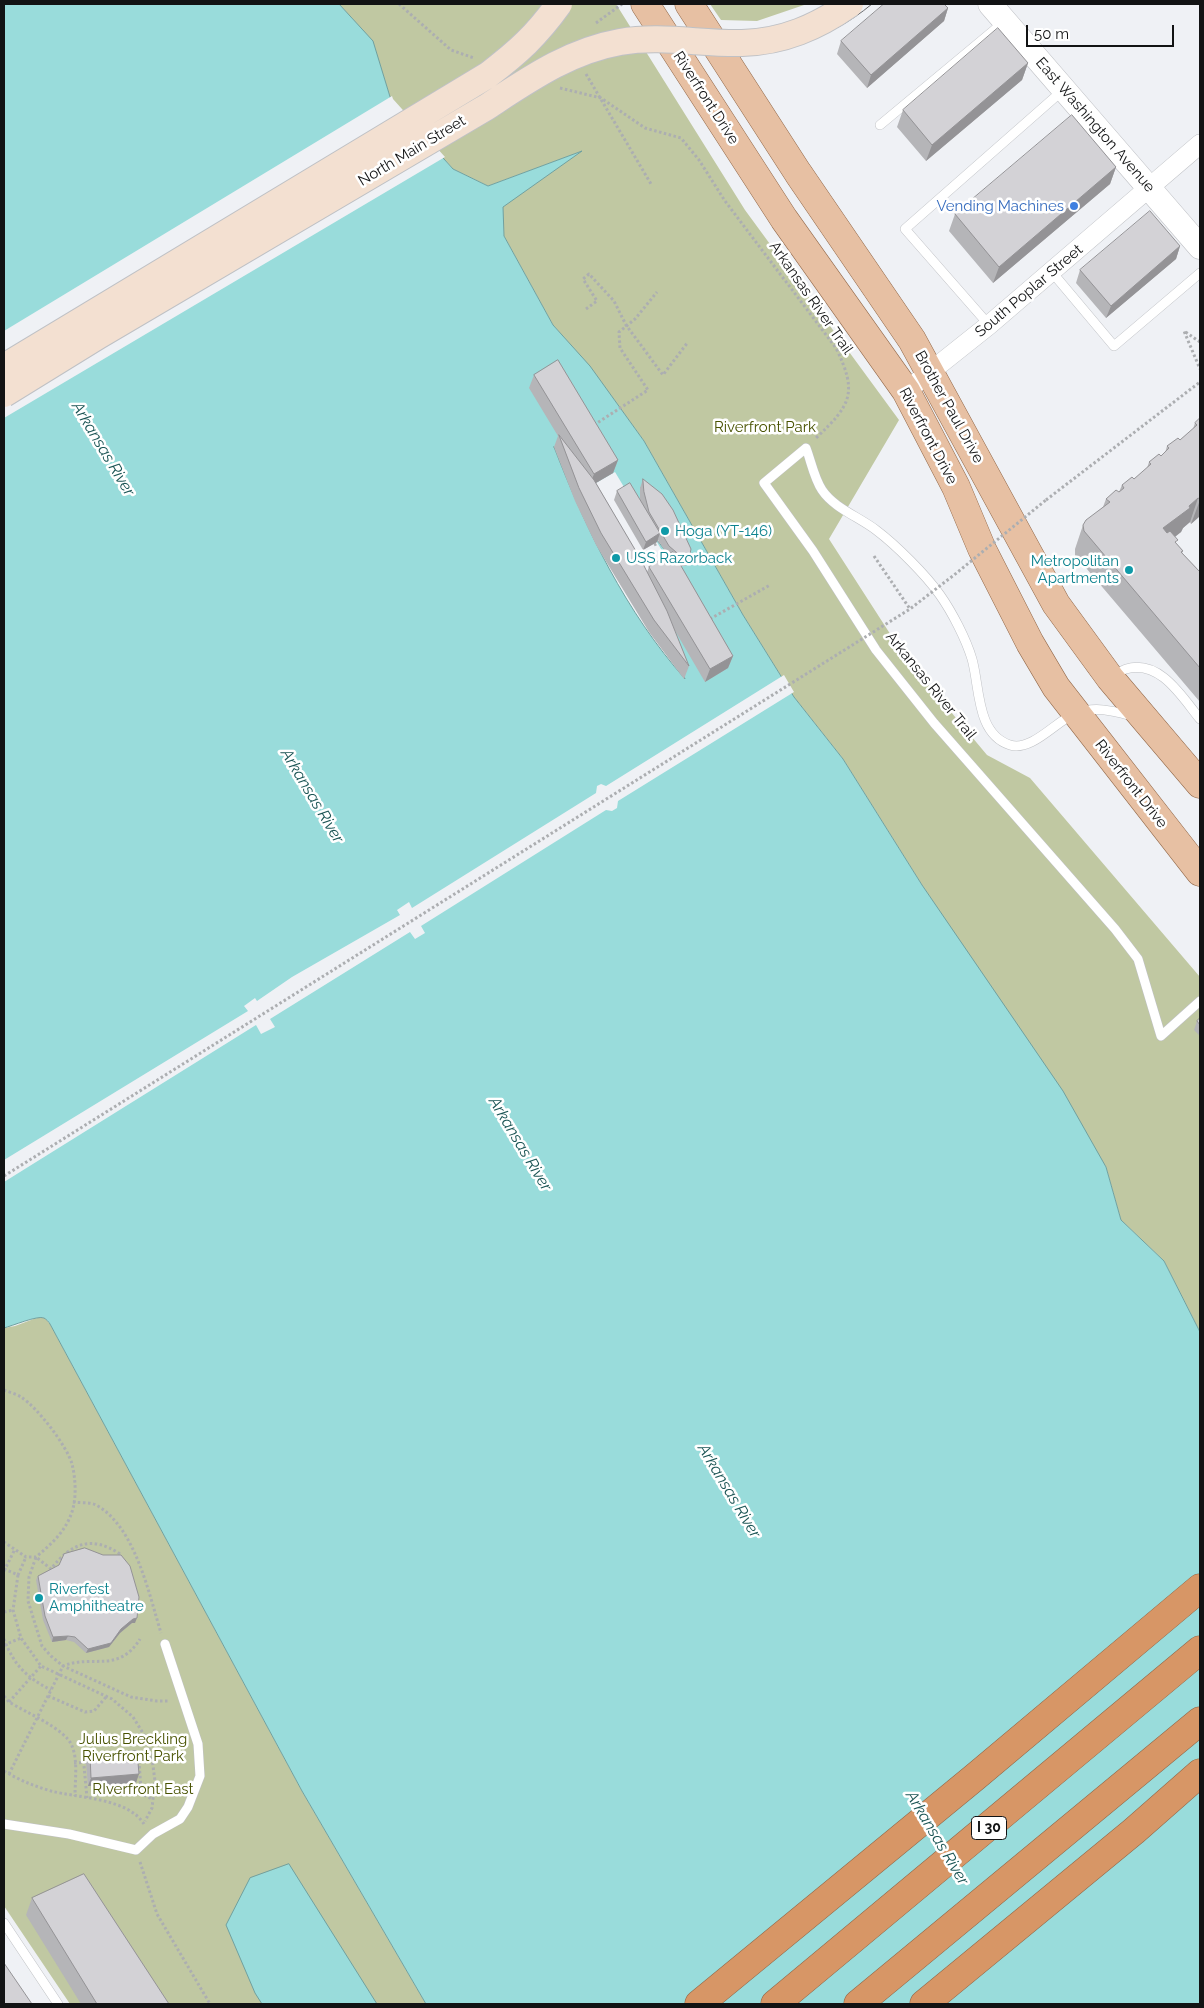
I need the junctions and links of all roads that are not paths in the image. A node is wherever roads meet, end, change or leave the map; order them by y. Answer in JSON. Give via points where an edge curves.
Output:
{"nodes":[{"id":1,"x":559,"y":4,"type":"edge"},
{"id":2,"x":645,"y":4,"type":"edge"},
{"id":3,"x":850,"y":4,"type":"edge"},
{"id":4,"x":998,"y":12,"type":"edge"},
{"id":5,"x":696,"y":14,"type":"edge"},
{"id":6,"x":1064,"y":89,"type":"junction"},
{"id":7,"x":880,"y":125,"type":"dead end"},
{"id":8,"x":1200,"y":144,"type":"edge"},
{"id":9,"x":1149,"y":188,"type":"junction"},
{"id":10,"x":1200,"y":247,"type":"edge"},
{"id":11,"x":1051,"y":272,"type":"junction"},
{"id":12,"x":1200,"y":273,"type":"edge"},
{"id":13,"x":990,"y":325,"type":"junction"},
{"id":14,"x":4,"y":367,"type":"edge"},
{"id":15,"x":930,"y":371,"type":"junction"},
{"id":16,"x":906,"y":392,"type":"junction"},
{"id":17,"x":4,"y":394,"type":"edge"},
{"id":18,"x":1110,"y":678,"type":"junction"},
{"id":19,"x":1075,"y":713,"type":"junction"},
{"id":20,"x":1200,"y":719,"type":"edge"},
{"id":21,"x":1147,"y":720,"type":"junction"},
{"id":22,"x":1200,"y":784,"type":"edge"},
{"id":23,"x":1200,"y":872,"type":"edge"},
{"id":24,"x":1200,"y":1001,"type":"edge"},
{"id":25,"x":1200,"y":1588,"type":"edge"},
{"id":26,"x":165,"y":1644,"type":"road end"},
{"id":27,"x":1200,"y":1650,"type":"edge"},
{"id":28,"x":1200,"y":1721,"type":"edge"},
{"id":29,"x":1200,"y":1773,"type":"edge"},
{"id":30,"x":4,"y":1824,"type":"edge"},
{"id":31,"x":4,"y":1923,"type":"edge"},
{"id":32,"x":58,"y":2004,"type":"edge"},
{"id":33,"x":699,"y":2004,"type":"edge"},
{"id":34,"x":776,"y":2004,"type":"edge"},
{"id":35,"x":858,"y":2004,"type":"edge"},
{"id":36,"x":924,"y":2004,"type":"edge"}],
"edges":[{"from":1,"to":14,"type":"main road","name":"North Main Street","bridge":true,"via":[[523,48],[488,75]]},
{"from":2,"to":16,"type":"main road","name":"Riverfront Drive","via":[[784,219]]},
{"from":3,"to":17,"type":"main road","name":"North Main Street","bridge":true,"via":[[815,26],[780,38],[740,43],[642,40],[595,48],[567,58]]},
{"from":4,"to":6,"type":"street","name":"East Washington Avenue"},
{"from":4,"to":7,"type":"lane"},
{"from":5,"to":15,"type":"main road","name":"Brother Paul Drive"},
{"from":6,"to":9,"type":"street","name":"East Washington Avenue"},
{"from":6,"to":13,"type":"lane","via":[[905,229]]},
{"from":8,"to":9,"type":"street","name":"South Poplar Street"},
{"from":9,"to":10,"type":"street","name":"East Washington Avenue"},
{"from":9,"to":11,"type":"street","name":"South Poplar Street"},
{"from":11,"to":12,"type":"lane","via":[[1114,346]]},
{"from":11,"to":13,"type":"street","name":"South Poplar Street"},
{"from":13,"to":15,"type":"street","name":"South Poplar Street"},
{"from":15,"to":16,"type":"street","name":"South Poplar Street"},
{"from":15,"to":18,"type":"main road","name":"Brother Paul Drive","via":[[1013,523],[1036,572]]},
{"from":16,"to":19,"type":"main road","name":"Riverfront Drive","via":[[956,486],[982,548],[1030,643]]},
{"from":18,"to":20,"type":"lane","via":[[1127,669],[1145,668],[1166,678]]},
{"from":18,"to":21,"type":"main road","name":"Brother Paul Drive"},
{"from":19,"to":21,"type":"lane","via":[[1112,710]]},
{"from":19,"to":23,"type":"main road","name":"Riverfront Drive"},
{"from":19,"to":24,"type":"lane","via":[[1027,744],[1010,745],[994,735],[984,721],[972,659],[964,638],[940,595],[887,539],[830,500],[821,489],[806,448],[764,483],[881,656],[934,723],[1138,959],[1161,1036]]},
{"from":21,"to":22,"type":"main road","name":"Brother Paul Drive"},
{"from":25,"to":33,"type":"highway"},
{"from":26,"to":30,"type":"lane","via":[[198,1744],[200,1776],[180,1819],[153,1834],[136,1850],[69,1834]]},
{"from":27,"to":34,"type":"highway","number":"I 30"},
{"from":28,"to":35,"type":"highway"},
{"from":29,"to":36,"type":"highway"},
{"from":31,"to":32,"type":"lane"}]}
